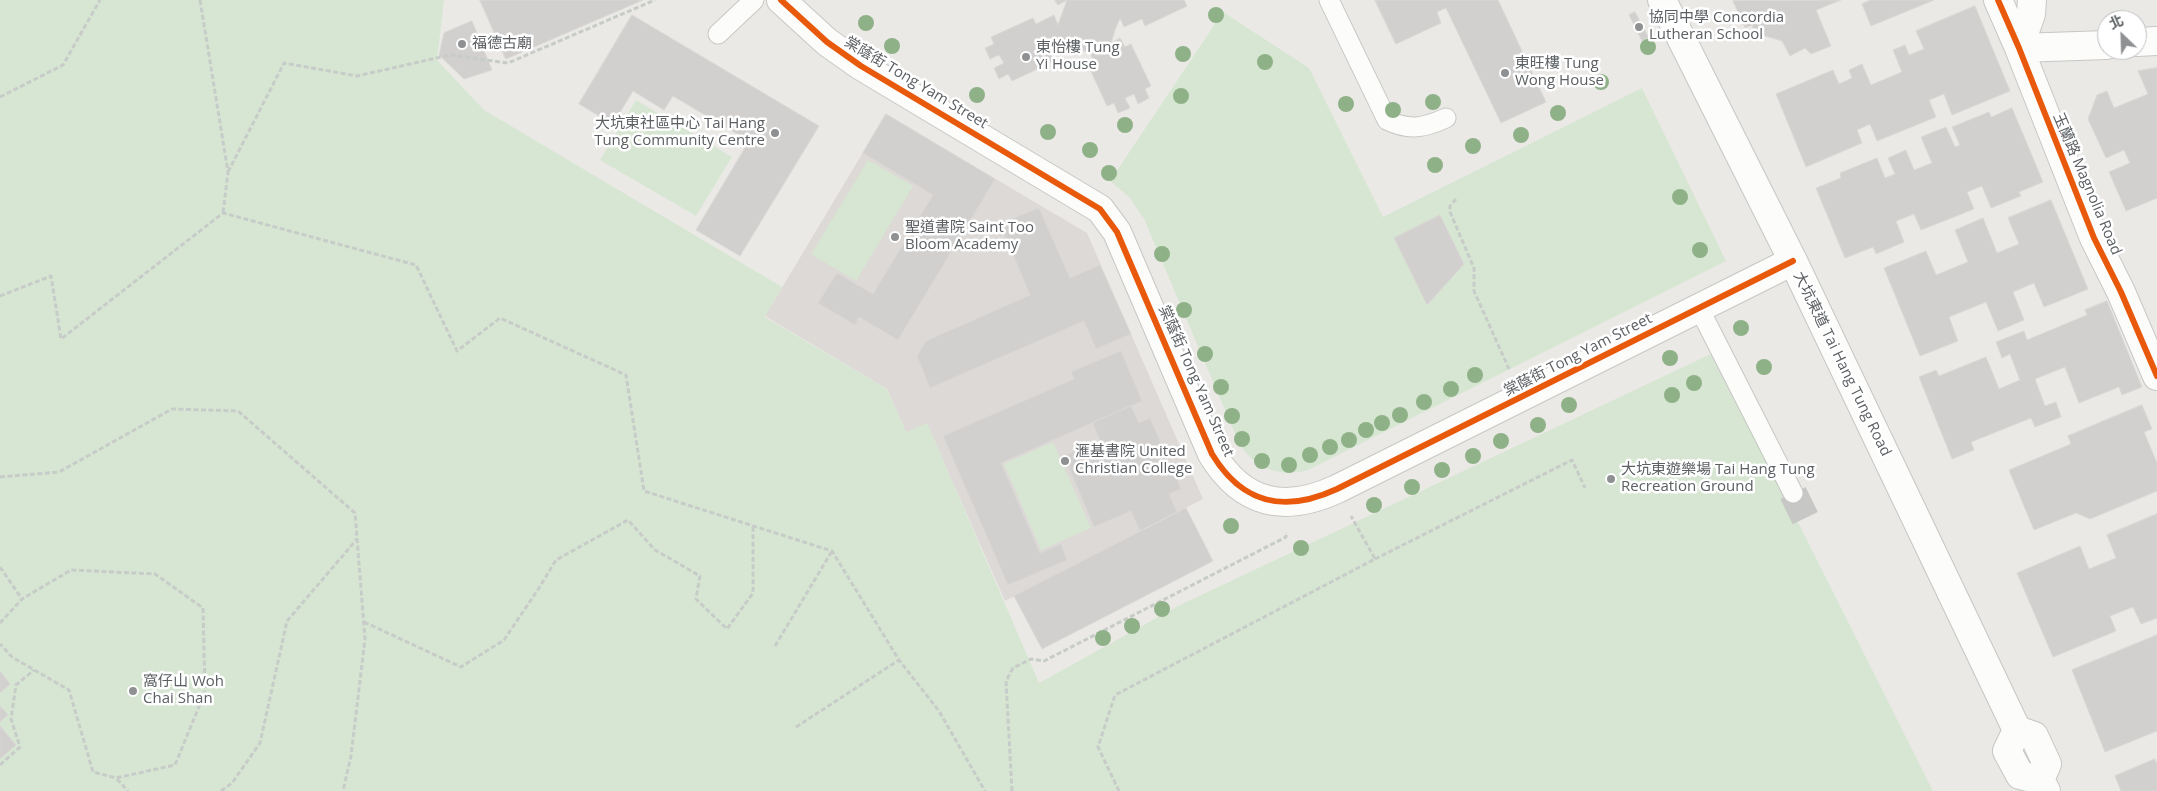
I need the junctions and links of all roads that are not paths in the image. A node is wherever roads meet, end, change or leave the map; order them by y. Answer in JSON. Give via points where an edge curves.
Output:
{"nodes":[{"id":1,"x":754,"y":0,"type":"edge"},
{"id":2,"x":781,"y":0,"type":"edge"},
{"id":3,"x":1329,"y":0,"type":"edge"},
{"id":4,"x":1662,"y":0,"type":"edge"},
{"id":5,"x":1998,"y":0,"type":"edge"},
{"id":6,"x":2032,"y":0,"type":"edge"},
{"id":7,"x":718,"y":34,"type":"dead end"},
{"id":8,"x":2097,"y":45,"type":"edge"},
{"id":9,"x":2019,"y":48,"type":"junction"},
{"id":10,"x":1446,"y":118,"type":"dead end"},
{"id":11,"x":1793,"y":261,"type":"junction"},
{"id":12,"x":1699,"y":308,"type":"junction"},
{"id":13,"x":2157,"y":376,"type":"edge"},
{"id":14,"x":1793,"y":493,"type":"tunnel mouth"},
{"id":15,"x":2043,"y":786,"type":"edge"}],
"edges":[{"from":1,"to":7,"type":"lane"},
{"from":2,"to":12,"type":"street","name":"棠蔭街 Tong Yam Street","via":[[827,42],[861,66],[1100,209],[1117,232],[1212,454],[1234,482],[1265,499],[1291,502],[1317,498]]},
{"from":3,"to":10,"type":"lane","via":[[1387,120],[1401,127],[1426,127]]},
{"from":4,"to":11,"type":"street","name":"大坑東道 Tai Hang Tung Road"},
{"from":5,"to":9,"type":"street","name":"玉蘭路 Magnolia Road"},
{"from":6,"to":9,"type":"street","via":[[2031,14]]},
{"from":8,"to":9,"type":"street"},
{"from":9,"to":13,"type":"street","name":"玉蘭路 Magnolia Road","via":[[2094,238]]},
{"from":11,"to":12,"type":"street","name":"棠蔭街 Tong Yam Street"},
{"from":11,"to":15,"type":"street","name":"大坑東道 Tai Hang Tung Road","via":[[2017,730],[2006,751],[2020,775]]},
{"from":12,"to":14,"type":"lane"}]}
